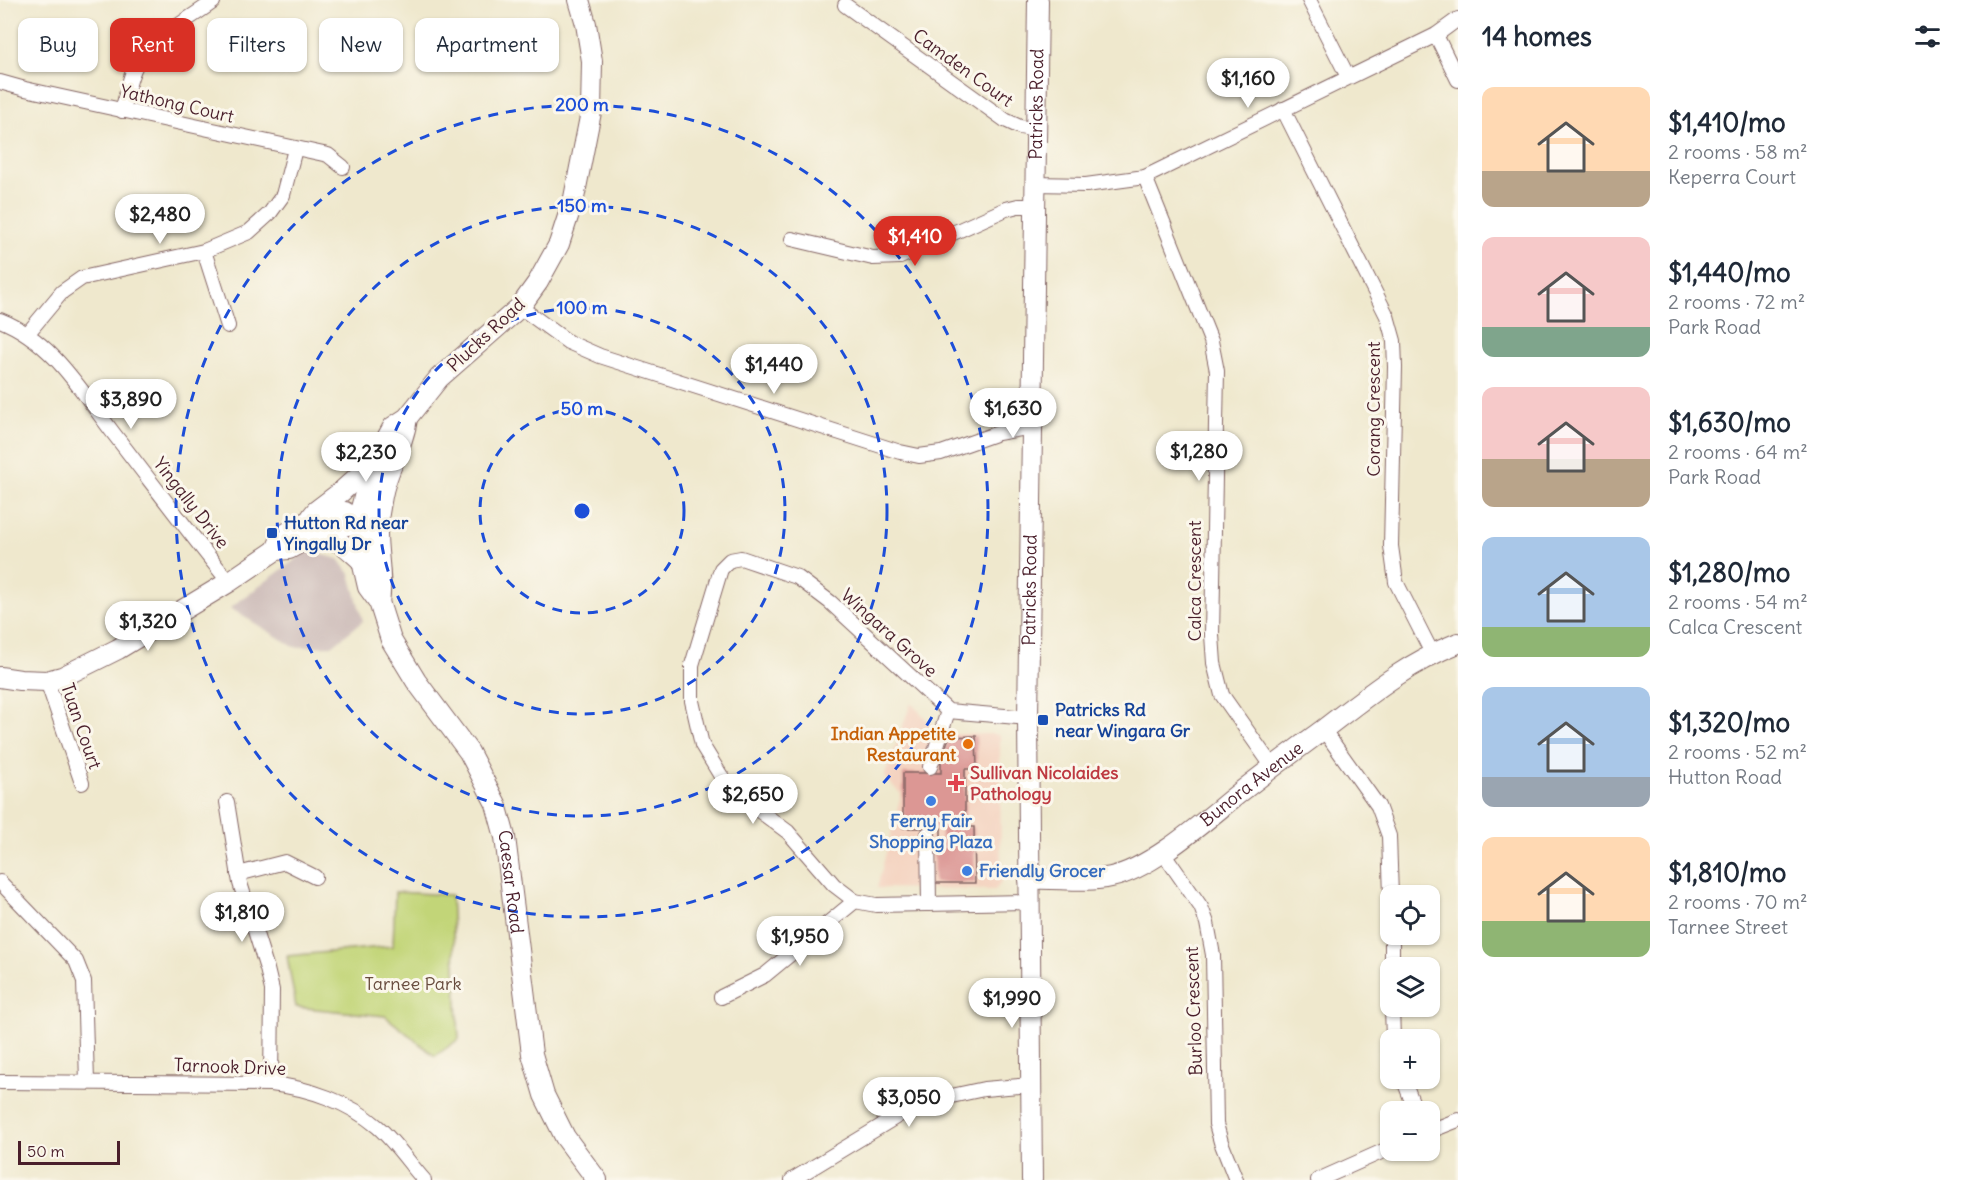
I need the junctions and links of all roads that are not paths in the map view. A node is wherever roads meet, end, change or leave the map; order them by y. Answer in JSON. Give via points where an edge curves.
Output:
{"nodes":[{"id":1,"x":579,"y":0,"type":"edge"},
{"id":2,"x":1038,"y":0,"type":"edge"},
{"id":3,"x":1309,"y":0,"type":"edge"},
{"id":4,"x":213,"y":2,"type":"dead end"},
{"id":5,"x":845,"y":5,"type":"dead end"},
{"id":6,"x":1458,"y":19,"type":"edge"},
{"id":7,"x":1436,"y":35,"type":"junction"},
{"id":8,"x":1348,"y":77,"type":"junction"},
{"id":9,"x":1458,"y":80,"type":"edge"},
{"id":10,"x":0,"y":82,"type":"edge"},
{"id":11,"x":1283,"y":109,"type":"junction"},
{"id":12,"x":122,"y":111,"type":"junction"},
{"id":13,"x":1036,"y":130,"type":"junction"},
{"id":14,"x":295,"y":149,"type":"junction"},
{"id":15,"x":343,"y":167,"type":"dead end"},
{"id":16,"x":1145,"y":177,"type":"junction"},
{"id":17,"x":1035,"y":184,"type":"junction"},
{"id":18,"x":1035,"y":206,"type":"junction"},
{"id":19,"x":792,"y":239,"type":"dead end"},
{"id":20,"x":204,"y":251,"type":"junction"},
{"id":21,"x":520,"y":307,"type":"junction"},
{"id":22,"x":0,"y":320,"type":"edge"},
{"id":23,"x":228,"y":326,"type":"dead end"},
{"id":24,"x":28,"y":333,"type":"junction"},
{"id":25,"x":407,"y":418,"type":"junction"},
{"id":26,"x":1032,"y":426,"type":"junction"},
{"id":27,"x":373,"y":463,"type":"junction"},
{"id":28,"x":369,"y":519,"type":"junction"},
{"id":29,"x":306,"y":530,"type":"junction"},
{"id":30,"x":362,"y":561,"type":"junction"},
{"id":31,"x":229,"y":582,"type":"junction"},
{"id":32,"x":379,"y":602,"type":"junction"},
{"id":33,"x":1458,"y":643,"type":"edge"},
{"id":34,"x":1432,"y":653,"type":"junction"},
{"id":35,"x":0,"y":676,"type":"edge"},
{"id":36,"x":47,"y":681,"type":"junction"},
{"id":37,"x":948,"y":711,"type":"junction"},
{"id":38,"x":1028,"y":718,"type":"junction"},
{"id":39,"x":1323,"y":729,"type":"junction"},
{"id":40,"x":1272,"y":766,"type":"junction"},
{"id":41,"x":930,"y":767,"type":"dead end"},
{"id":42,"x":82,"y":783,"type":"dead end"},
{"id":43,"x":227,"y":802,"type":"dead end"},
{"id":44,"x":928,"y":834,"type":"dead end"},
{"id":45,"x":1162,"y":851,"type":"junction"},
{"id":46,"x":238,"y":874,"type":"junction"},
{"id":47,"x":315,"y":877,"type":"dead end"},
{"id":48,"x":1029,"y":879,"type":"junction"},
{"id":49,"x":0,"y":882,"type":"edge"},
{"id":50,"x":1391,"y":885,"type":"edge"},
{"id":51,"x":855,"y":901,"type":"junction"},
{"id":52,"x":1029,"y":903,"type":"junction"},
{"id":53,"x":929,"y":904,"type":"junction"},
{"id":54,"x":721,"y":997,"type":"dead end"},
{"id":55,"x":0,"y":1082,"type":"edge"},
{"id":56,"x":87,"y":1082,"type":"junction"},
{"id":57,"x":271,"y":1084,"type":"junction"},
{"id":58,"x":1031,"y":1086,"type":"junction"},
{"id":59,"x":1458,"y":1120,"type":"edge"},
{"id":60,"x":1440,"y":1127,"type":"edge"},
{"id":61,"x":1380,"y":1152,"type":"edge"},
{"id":62,"x":423,"y":1180,"type":"edge"},
{"id":63,"x":597,"y":1180,"type":"edge"},
{"id":64,"x":792,"y":1180,"type":"edge"},
{"id":65,"x":1032,"y":1180,"type":"edge"},
{"id":66,"x":1236,"y":1180,"type":"edge"},
{"id":67,"x":1318,"y":1180,"type":"edge"}],
"edges":[{"from":1,"to":21,"type":"street","name":"Plucks Road","via":[[589,41],[592,82],[583,156],[559,244]]},
{"from":2,"to":13,"type":"street","name":"Patricks Road"},
{"from":3,"to":8,"type":"street"},
{"from":4,"to":12,"type":"street","via":[[142,56]]},
{"from":5,"to":13,"type":"street","name":"Camden Court","via":[[1005,120]]},
{"from":6,"to":7,"type":"street"},
{"from":7,"to":8,"type":"street"},
{"from":7,"to":9,"type":"street"},
{"from":8,"to":11,"type":"street"},
{"from":10,"to":12,"type":"street","name":"Yathong Court"},
{"from":11,"to":16,"type":"street"},
{"from":11,"to":34,"type":"street","name":"Corang Crescent","via":[[1382,305],[1394,340],[1393,566],[1396,582]]},
{"from":12,"to":14,"type":"street","name":"Yathong Court"},
{"from":13,"to":17,"type":"street","name":"Patricks Road"},
{"from":14,"to":15,"type":"street","name":"Yathong Court","via":[[328,155]]},
{"from":14,"to":20,"type":"street","via":[[283,195],[270,213],[249,232]]},
{"from":16,"to":17,"type":"street","via":[[1086,185]]},
{"from":16,"to":40,"type":"street","name":"Calca Crescent","via":[[1211,341],[1216,371],[1214,663],[1222,695]]},
{"from":17,"to":18,"type":"street","name":"Patricks Road"},
{"from":18,"to":19,"type":"street","via":[[1006,209],[900,256],[873,258]]},
{"from":18,"to":26,"type":"street","name":"Patricks Road"},
{"from":20,"to":23,"type":"street"},
{"from":20,"to":24,"type":"street","via":[[82,278],[62,292]]},
{"from":21,"to":25,"type":"street","name":"Plucks Road","via":[[440,378]]},
{"from":21,"to":26,"type":"street","via":[[568,342],[600,356],[900,452],[919,456],[941,453]]},
{"from":22,"to":24,"type":"street","name":"Yingally Drive"},
{"from":24,"to":31,"type":"street","name":"Yingally Drive","via":[[68,372]]},
{"from":25,"to":27,"type":"street","name":"Plucks Road","via":[[393,427]]},
{"from":25,"to":28,"type":"street","name":"Plucks Road","via":[[405,434]]},
{"from":26,"to":38,"type":"street","name":"Patricks Road"},
{"from":27,"to":28,"type":"street","name":"Plucks Road"},
{"from":27,"to":29,"type":"street","via":[[316,511]]},
{"from":28,"to":29,"type":"street","via":[[329,514]]},
{"from":28,"to":30,"type":"street","name":"Caesar Road"},
{"from":28,"to":32,"type":"street","name":"Caesar Road","via":[[382,585]]},
{"from":29,"to":30,"type":"street","via":[[338,541]]},
{"from":29,"to":31,"type":"street","via":[[289,549],[276,550]]},
{"from":30,"to":32,"type":"street","name":"Caesar Road","via":[[368,587]]},
{"from":31,"to":36,"type":"street","via":[[118,649]]},
{"from":32,"to":63,"type":"street","name":"Caesar Road","via":[[401,657],[469,752],[496,804],[505,837],[532,1054],[544,1095],[564,1137]]},
{"from":33,"to":34,"type":"street","name":"Bunora Avenue"},
{"from":34,"to":39,"type":"street","name":"Bunora Avenue","via":[[1386,681]]},
{"from":35,"to":36,"type":"street"},
{"from":36,"to":42,"type":"street","name":"Tuan Court"},
{"from":37,"to":38,"type":"street"},
{"from":37,"to":41,"type":"street"},
{"from":37,"to":51,"type":"street","name":"Wingara Grove","via":[[830,602],[797,577],[741,558],[730,560],[721,568],[692,665],[692,701],[702,744],[738,795],[788,832],[834,885]]},
{"from":38,"to":48,"type":"street","name":"Patricks Road"},
{"from":39,"to":40,"type":"street","name":"Bunora Avenue"},
{"from":39,"to":50,"type":"street","via":[[1378,806],[1389,836]]},
{"from":40,"to":45,"type":"street","name":"Bunora Avenue"},
{"from":43,"to":46,"type":"street"},
{"from":44,"to":53,"type":"street"},
{"from":45,"to":48,"type":"street","name":"Bunora Avenue","via":[[1132,870],[1111,877]]},
{"from":45,"to":66,"type":"street","name":"Burloo Crescent","via":[[1201,907],[1207,924],[1213,955],[1216,1124]]},
{"from":46,"to":47,"type":"street","via":[[285,862]]},
{"from":46,"to":57,"type":"street","via":[[272,990]]},
{"from":48,"to":52,"type":"street","name":"Patricks Road"},
{"from":49,"to":56,"type":"street","via":[[76,961],[84,981]]},
{"from":51,"to":53,"type":"street","via":[[876,905]]},
{"from":51,"to":54,"type":"street","via":[[765,975]]},
{"from":52,"to":53,"type":"street"},
{"from":52,"to":58,"type":"street","name":"Patricks Road"},
{"from":55,"to":56,"type":"street","name":"Tarnook Drive"},
{"from":56,"to":57,"type":"street","name":"Tarnook Drive"},
{"from":57,"to":62,"type":"street","name":"Tarnook Drive","via":[[292,1086],[350,1107],[378,1127]]},
{"from":58,"to":64,"type":"street","via":[[984,1089],[920,1103]]},
{"from":58,"to":65,"type":"street","name":"Patricks Road"},
{"from":59,"to":60,"type":"street"},
{"from":61,"to":67,"type":"street"}]}
